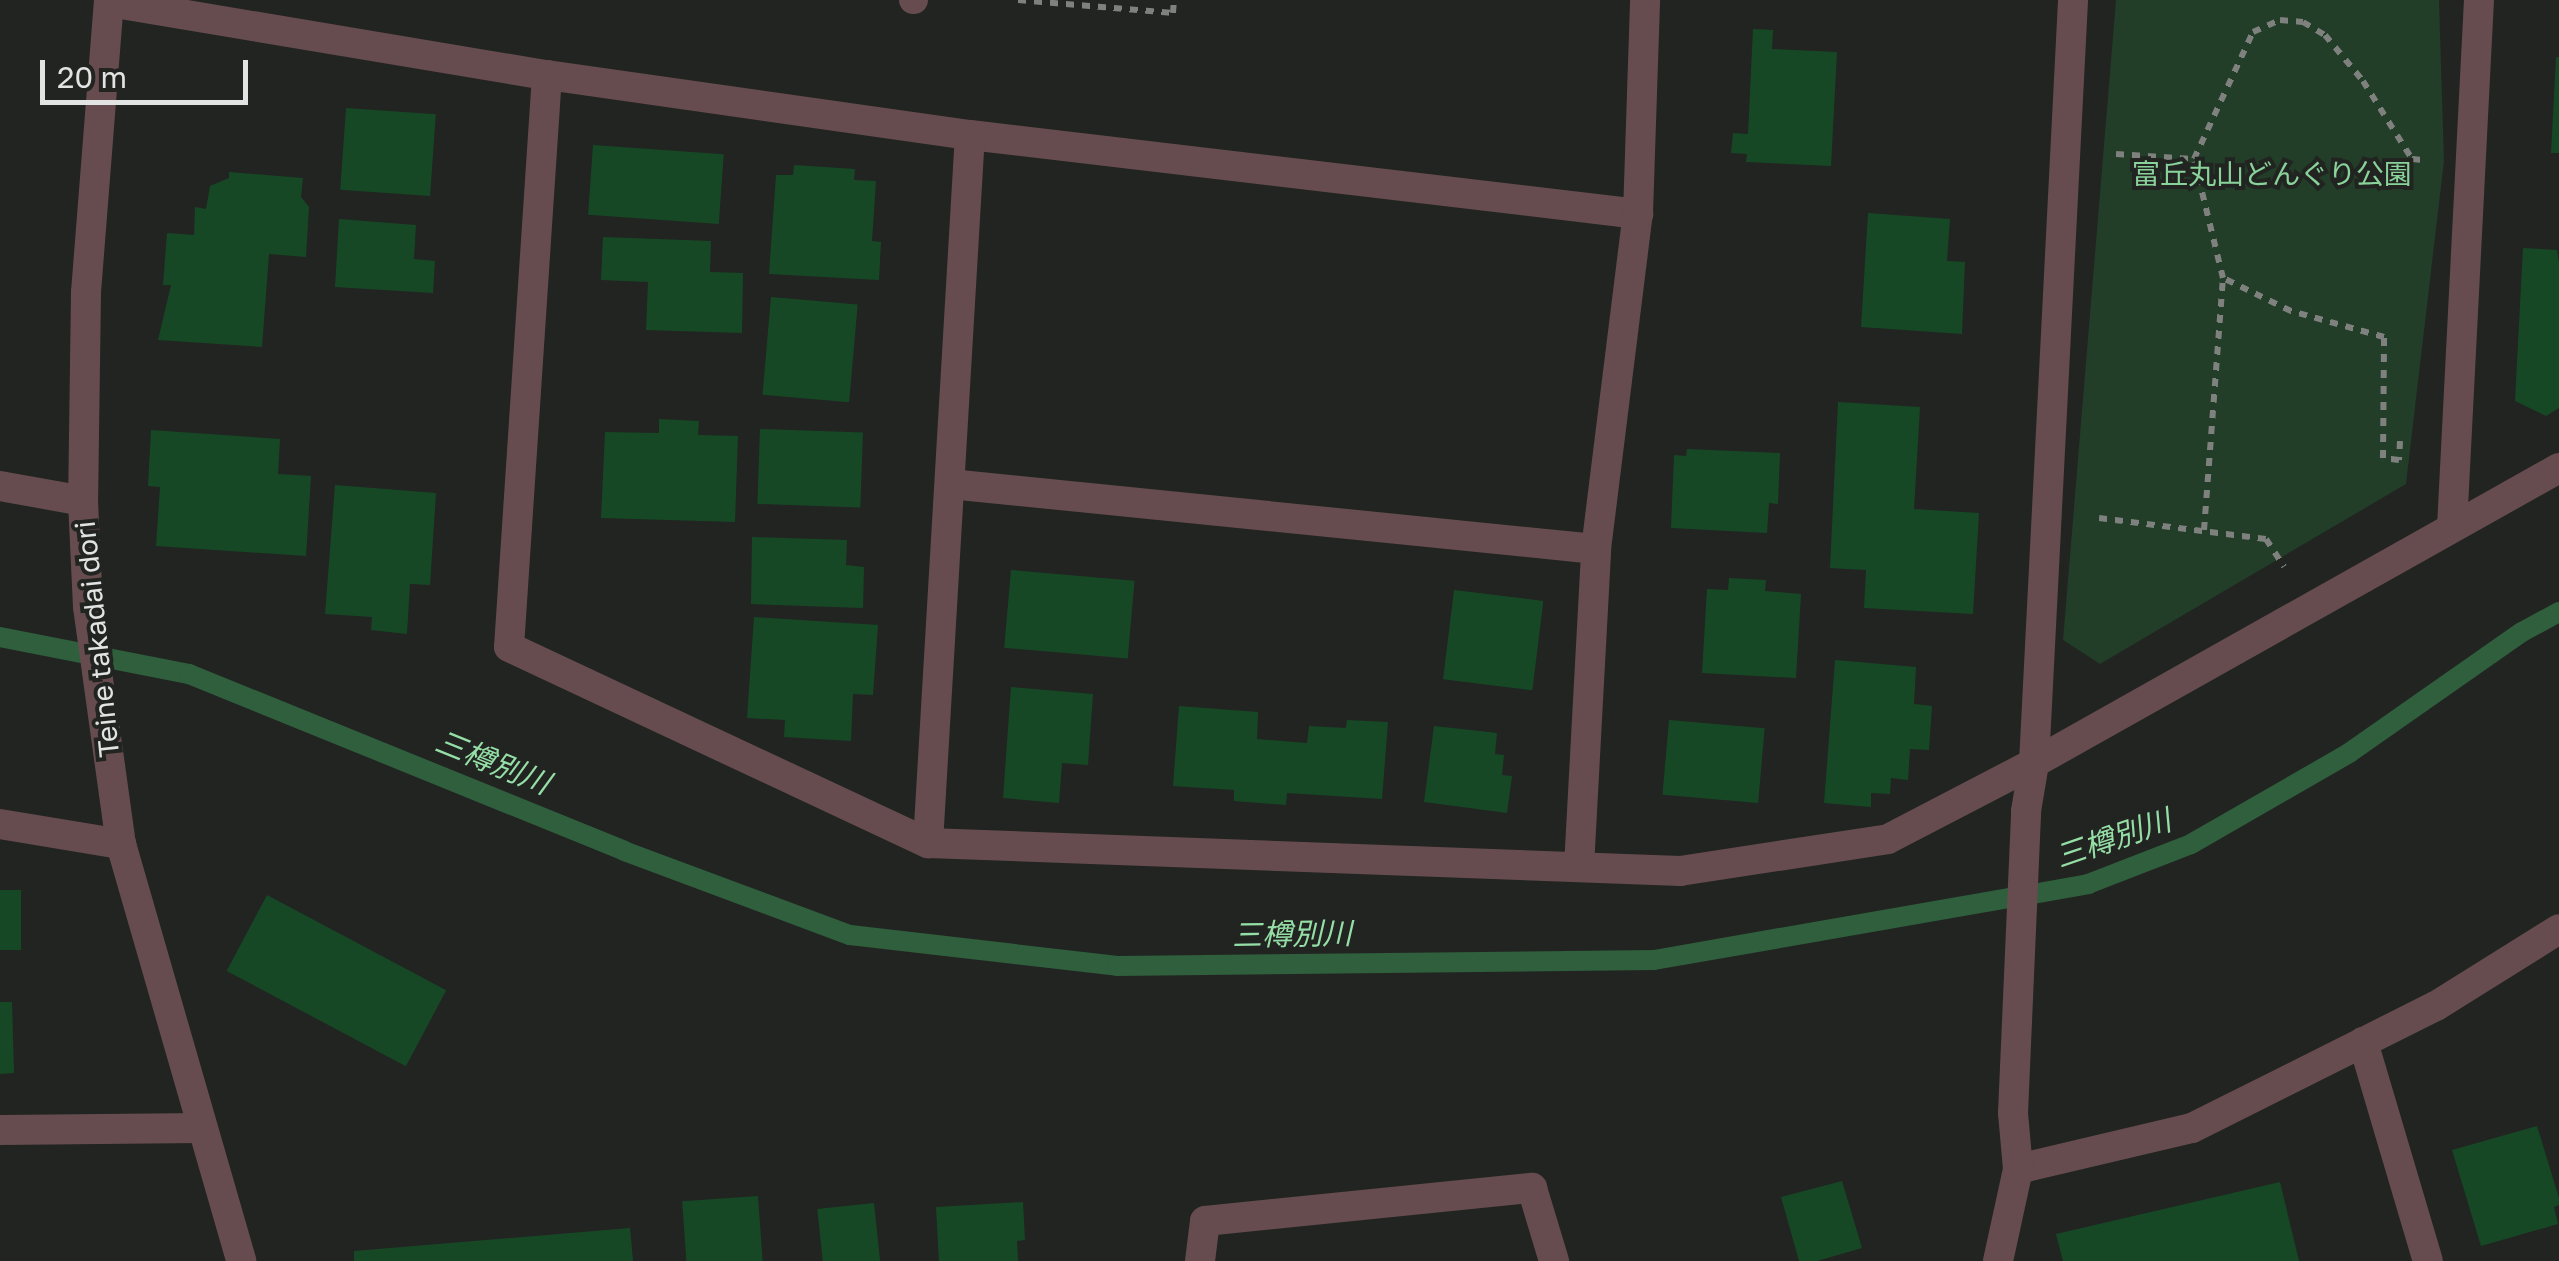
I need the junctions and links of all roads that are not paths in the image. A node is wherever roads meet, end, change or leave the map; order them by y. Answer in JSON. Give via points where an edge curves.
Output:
{"nodes":[{"id":1,"x":1645,"y":0,"type":"edge"},
{"id":2,"x":2074,"y":0,"type":"edge"},
{"id":3,"x":2479,"y":0,"type":"edge"},
{"id":4,"x":109,"y":1,"type":"edge"},
{"id":5,"x":547,"y":75,"type":"junction"},
{"id":6,"x":970,"y":135,"type":"junction"},
{"id":7,"x":1638,"y":214,"type":"junction"},
{"id":8,"x":2559,"y":468,"type":"edge"},
{"id":9,"x":950,"y":484,"type":"junction"},
{"id":10,"x":0,"y":486,"type":"edge"},
{"id":11,"x":83,"y":501,"type":"junction"},
{"id":12,"x":2452,"y":527,"type":"junction"},
{"id":13,"x":1596,"y":548,"type":"junction"},
{"id":14,"x":2034,"y":763,"type":"junction"},
{"id":15,"x":0,"y":824,"type":"edge"},
{"id":16,"x":928,"y":842,"type":"junction"},
{"id":17,"x":121,"y":844,"type":"junction"},
{"id":18,"x":1579,"y":867,"type":"junction"},
{"id":19,"x":2559,"y":929,"type":"edge"},
{"id":20,"x":2363,"y":1042,"type":"junction"},
{"id":21,"x":202,"y":1128,"type":"junction"},
{"id":22,"x":0,"y":1130,"type":"edge"},
{"id":23,"x":2018,"y":1169,"type":"junction"},
{"id":24,"x":241,"y":1261,"type":"edge"},
{"id":25,"x":1200,"y":1261,"type":"edge"},
{"id":26,"x":1554,"y":1261,"type":"edge"},
{"id":27,"x":1998,"y":1261,"type":"edge"},
{"id":28,"x":2428,"y":1261,"type":"edge"}],
"edges":[{"from":1,"to":7,"type":"street"},
{"from":2,"to":14,"type":"street"},
{"from":3,"to":12,"type":"street"},
{"from":4,"to":5,"type":"street"},
{"from":4,"to":11,"type":"street","name":"Teine takadai dori","via":[[86,292]]},
{"from":5,"to":6,"type":"street"},
{"from":5,"to":16,"type":"street","via":[[509,647]]},
{"from":6,"to":7,"type":"street"},
{"from":6,"to":9,"type":"street"},
{"from":7,"to":13,"type":"street"},
{"from":8,"to":12,"type":"street"},
{"from":9,"to":13,"type":"street"},
{"from":9,"to":16,"type":"street"},
{"from":10,"to":11,"type":"street"},
{"from":11,"to":17,"type":"street","name":"Teine takadai dori","via":[[88,607]]},
{"from":12,"to":14,"type":"street"},
{"from":13,"to":18,"type":"street"},
{"from":14,"to":18,"type":"street","via":[[1888,839],[1680,871]]},
{"from":14,"to":23,"type":"street","via":[[2026,811],[2013,1113]]},
{"from":15,"to":17,"type":"street"},
{"from":16,"to":18,"type":"street"},
{"from":17,"to":21,"type":"street","name":"Teine takadai dori"},
{"from":19,"to":20,"type":"street","via":[[2436,1006]]},
{"from":20,"to":23,"type":"street","via":[[2192,1128]]},
{"from":20,"to":28,"type":"street"},
{"from":21,"to":22,"type":"street"},
{"from":21,"to":24,"type":"street","name":"Teine takadai dori"},
{"from":23,"to":27,"type":"street"},
{"from":25,"to":26,"type":"street","via":[[1206,1221],[1532,1188]]}]}
